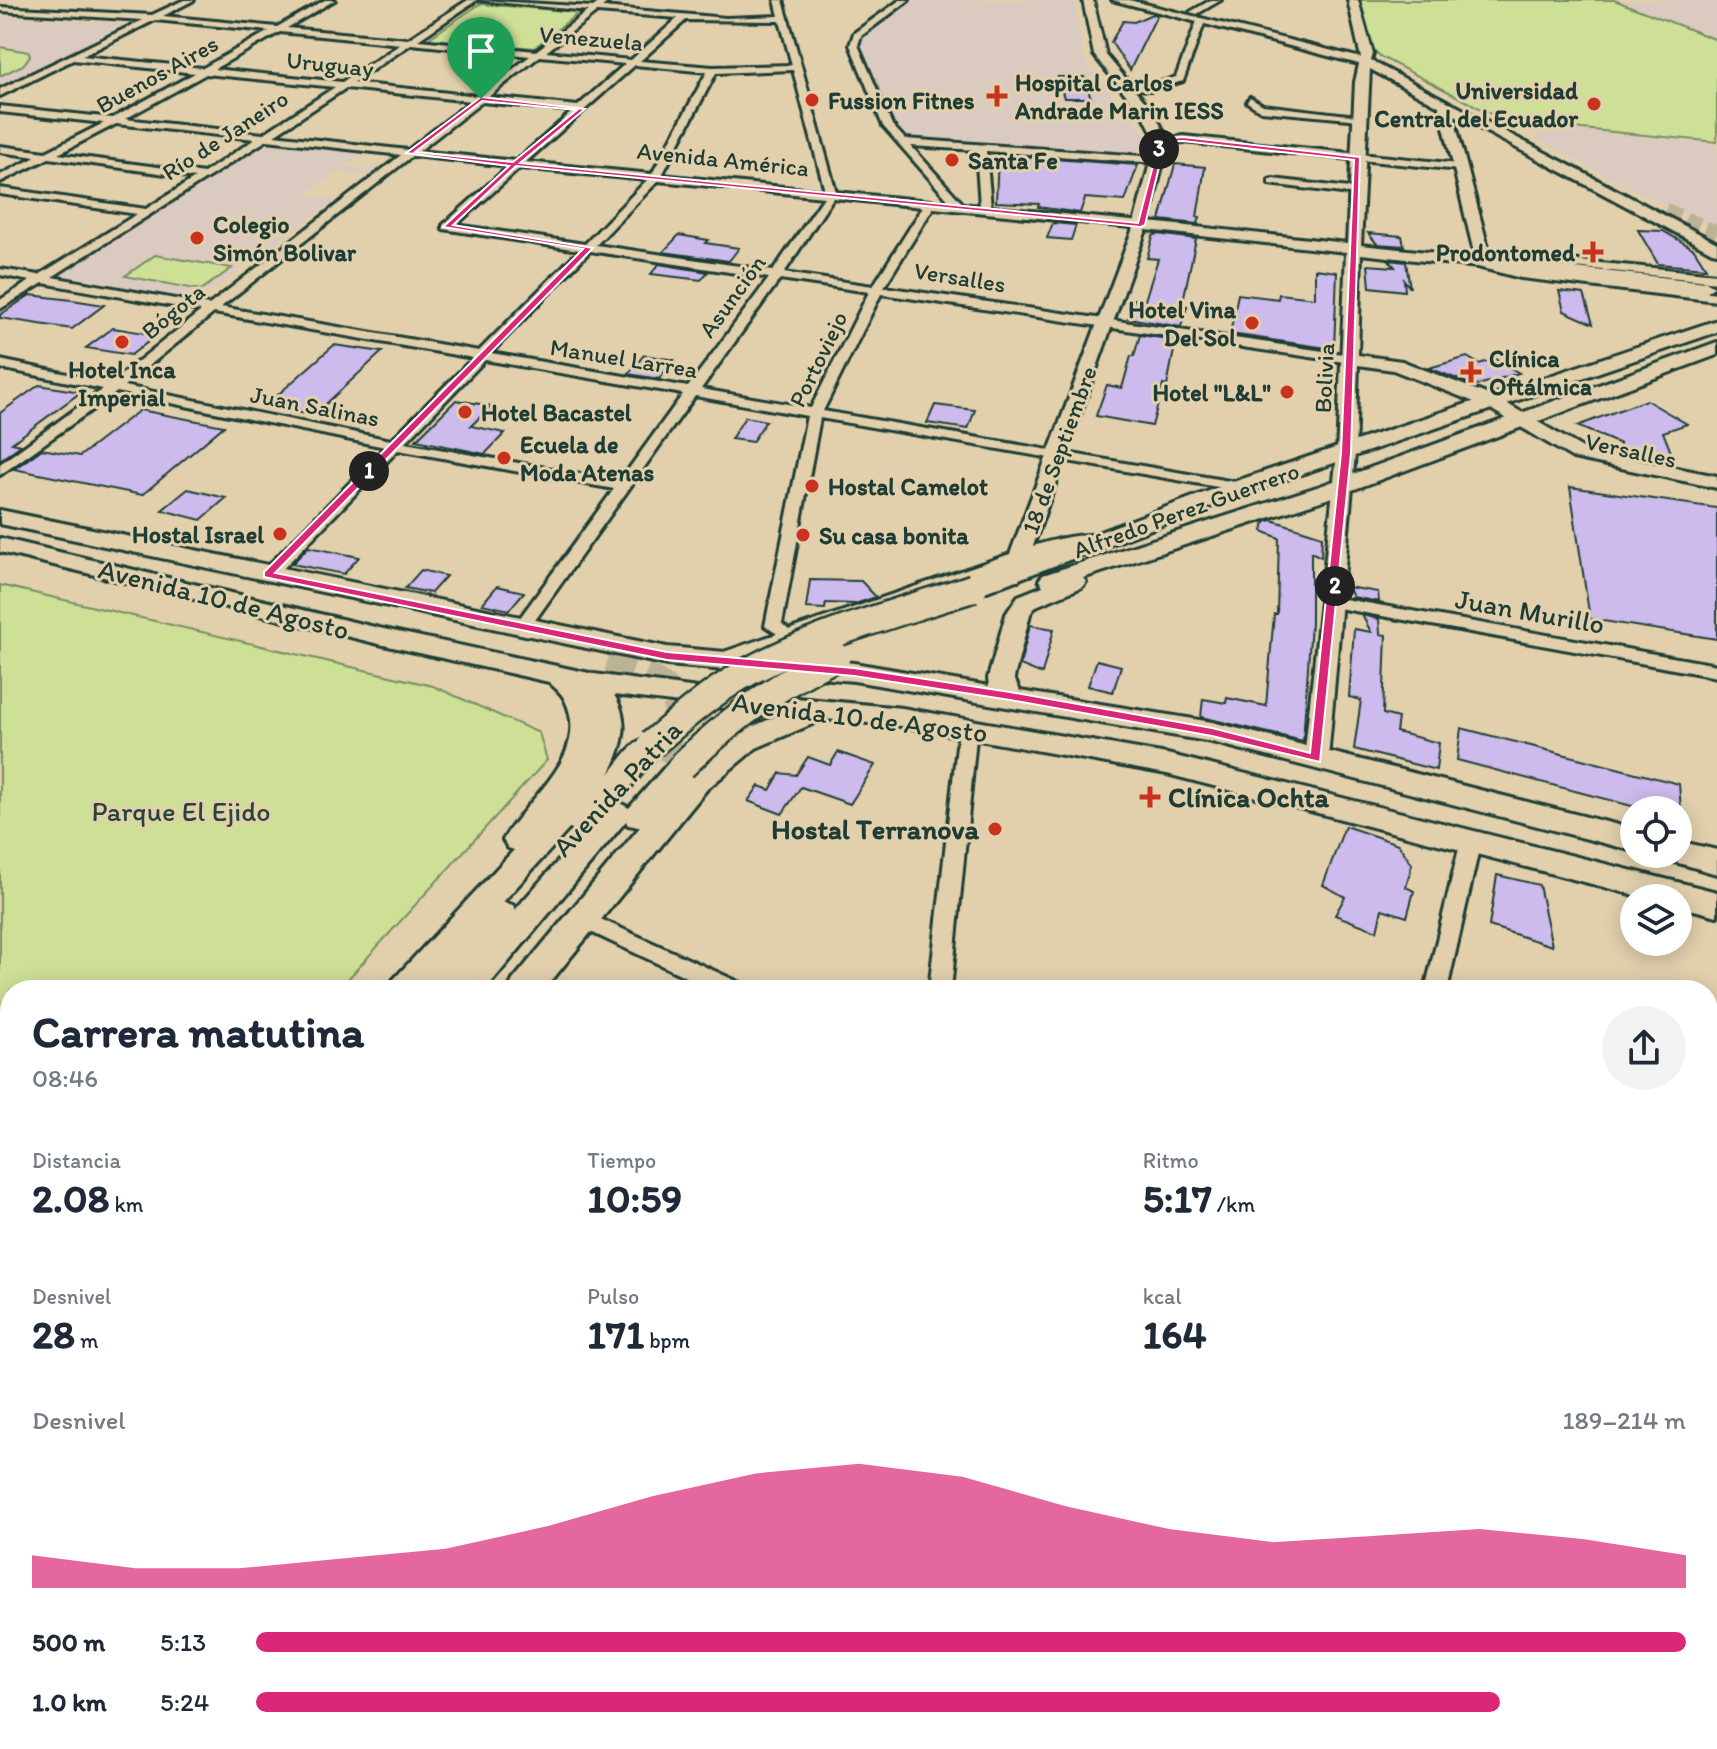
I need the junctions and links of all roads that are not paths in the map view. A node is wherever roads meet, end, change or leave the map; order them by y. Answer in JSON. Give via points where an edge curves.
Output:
{"nodes":[{"id":1,"x":190,"y":0,"type":"edge"},
{"id":2,"x":331,"y":0,"type":"edge"},
{"id":3,"x":473,"y":0,"type":"edge"},
{"id":4,"x":481,"y":0,"type":"edge"},
{"id":5,"x":607,"y":0,"type":"edge"},
{"id":6,"x":779,"y":0,"type":"edge"},
{"id":7,"x":905,"y":0,"type":"edge"},
{"id":8,"x":1088,"y":0,"type":"edge"},
{"id":9,"x":1117,"y":0,"type":"edge"},
{"id":10,"x":1146,"y":0,"type":"edge"},
{"id":11,"x":1217,"y":0,"type":"edge"},
{"id":12,"x":1353,"y":0,"type":"edge"},
{"id":13,"x":0,"y":9,"type":"edge"},
{"id":14,"x":595,"y":10,"type":"junction"},
{"id":15,"x":1197,"y":16,"type":"junction"},
{"id":16,"x":154,"y":18,"type":"junction"},
{"id":17,"x":683,"y":18,"type":"junction"},
{"id":18,"x":784,"y":18,"type":"junction"},
{"id":19,"x":278,"y":30,"type":"junction"},
{"id":20,"x":409,"y":41,"type":"junction"},
{"id":21,"x":540,"y":54,"type":"junction"},
{"id":22,"x":74,"y":58,"type":"junction"},
{"id":23,"x":1366,"y":58,"type":"junction"},
{"id":24,"x":634,"y":62,"type":"junction"},
{"id":25,"x":796,"y":67,"type":"junction"},
{"id":26,"x":205,"y":70,"type":"junction"},
{"id":27,"x":713,"y":70,"type":"junction"},
{"id":28,"x":1395,"y":79,"type":"junction"},
{"id":29,"x":1361,"y":82,"type":"junction"},
{"id":30,"x":340,"y":86,"type":"junction"},
{"id":31,"x":1123,"y":86,"type":"junction"},
{"id":32,"x":0,"y":93,"type":"edge"},
{"id":33,"x":481,"y":99,"type":"junction"},
{"id":34,"x":1250,"y":100,"type":"dead end"},
{"id":35,"x":1445,"y":106,"type":"junction"},
{"id":36,"x":0,"y":109,"type":"edge"},
{"id":37,"x":582,"y":109,"type":"junction"},
{"id":38,"x":1360,"y":117,"type":"junction"},
{"id":39,"x":1471,"y":120,"type":"junction"},
{"id":40,"x":115,"y":121,"type":"junction"},
{"id":41,"x":1450,"y":122,"type":"junction"},
{"id":42,"x":1494,"y":122,"type":"junction"},
{"id":43,"x":265,"y":136,"type":"junction"},
{"id":44,"x":1162,"y":140,"type":"junction"},
{"id":45,"x":903,"y":142,"type":"junction"},
{"id":46,"x":981,"y":148,"type":"junction"},
{"id":47,"x":0,"y":149,"type":"edge"},
{"id":48,"x":409,"y":153,"type":"junction"},
{"id":49,"x":48,"y":155,"type":"junction"},
{"id":50,"x":1357,"y":159,"type":"junction"},
{"id":51,"x":1157,"y":160,"type":"junction"},
{"id":52,"x":515,"y":164,"type":"junction"},
{"id":53,"x":1459,"y":167,"type":"junction"},
{"id":54,"x":204,"y":176,"type":"junction"},
{"id":55,"x":656,"y":177,"type":"junction"},
{"id":56,"x":0,"y":179,"type":"edge"},
{"id":57,"x":1273,"y":182,"type":"dead end"},
{"id":58,"x":0,"y":191,"type":"edge"},
{"id":59,"x":1358,"y":192,"type":"junction"},
{"id":60,"x":831,"y":194,"type":"junction"},
{"id":61,"x":931,"y":203,"type":"junction"},
{"id":62,"x":959,"y":206,"type":"junction"},
{"id":63,"x":986,"y":209,"type":"junction"},
{"id":64,"x":1665,"y":210,"type":"tunnel mouth"},
{"id":65,"x":145,"y":212,"type":"junction"},
{"id":66,"x":1141,"y":225,"type":"junction"},
{"id":67,"x":1355,"y":247,"type":"junction"},
{"id":68,"x":589,"y":248,"type":"junction"},
{"id":69,"x":1717,"y":249,"type":"edge"},
{"id":70,"x":1441,"y":257,"type":"junction"},
{"id":71,"x":1484,"y":262,"type":"junction"},
{"id":72,"x":0,"y":272,"type":"edge"},
{"id":73,"x":776,"y":276,"type":"junction"},
{"id":74,"x":39,"y":279,"type":"junction"},
{"id":75,"x":1713,"y":287,"type":"edge"},
{"id":76,"x":877,"y":289,"type":"junction"},
{"id":77,"x":0,"y":305,"type":"edge"},
{"id":78,"x":208,"y":310,"type":"junction"},
{"id":79,"x":1105,"y":324,"type":"junction"},
{"id":80,"x":1717,"y":326,"type":"edge"},
{"id":81,"x":1717,"y":348,"type":"edge"},
{"id":82,"x":480,"y":356,"type":"junction"},
{"id":83,"x":1351,"y":359,"type":"junction"},
{"id":84,"x":0,"y":364,"type":"edge"},
{"id":85,"x":108,"y":388,"type":"junction"},
{"id":86,"x":692,"y":391,"type":"junction"},
{"id":87,"x":1484,"y":406,"type":"junction"},
{"id":88,"x":814,"y":415,"type":"junction"},
{"id":89,"x":1511,"y":423,"type":"junction"},
{"id":90,"x":394,"y":445,"type":"junction"},
{"id":91,"x":1346,"y":453,"type":"junction"},
{"id":92,"x":1057,"y":455,"type":"junction"},
{"id":93,"x":0,"y":463,"type":"edge"},
{"id":94,"x":0,"y":471,"type":"edge"},
{"id":95,"x":1717,"y":482,"type":"edge"},
{"id":96,"x":1344,"y":485,"type":"junction"},
{"id":97,"x":622,"y":486,"type":"junction"},
{"id":98,"x":1241,"y":487,"type":"junction"},
{"id":99,"x":1717,"y":490,"type":"edge"},
{"id":100,"x":0,"y":517,"type":"edge"},
{"id":101,"x":0,"y":545,"type":"edge"},
{"id":102,"x":1127,"y":556,"type":"junction"},
{"id":103,"x":1015,"y":567,"type":"junction"},
{"id":104,"x":268,"y":575,"type":"junction"},
{"id":105,"x":330,"y":587,"type":"junction"},
{"id":106,"x":977,"y":596,"type":"junction"},
{"id":107,"x":1333,"y":602,"type":"junction"},
{"id":108,"x":297,"y":617,"type":"junction"},
{"id":109,"x":522,"y":626,"type":"junction"},
{"id":110,"x":788,"y":636,"type":"junction"},
{"id":111,"x":720,"y":661,"type":"junction"},
{"id":112,"x":1717,"y":671,"type":"edge"},
{"id":113,"x":600,"y":674,"type":"junction"},
{"id":114,"x":558,"y":676,"type":"junction"},
{"id":115,"x":1010,"y":696,"type":"junction"},
{"id":116,"x":825,"y":708,"type":"junction"},
{"id":117,"x":968,"y":728,"type":"junction"},
{"id":118,"x":665,"y":757,"type":"junction"},
{"id":119,"x":1316,"y":759,"type":"junction"},
{"id":120,"x":1620,"y":836,"type":"edge"},
{"id":121,"x":1471,"y":840,"type":"junction"},
{"id":122,"x":1692,"y":856,"type":"edge"},
{"id":123,"x":1717,"y":862,"type":"edge"},
{"id":124,"x":1717,"y":904,"type":"edge"},
{"id":125,"x":585,"y":920,"type":"junction"},
{"id":126,"x":422,"y":980,"type":"edge"},
{"id":127,"x":422,"y":980,"type":"edge"},
{"id":128,"x":423,"y":980,"type":"edge"},
{"id":129,"x":474,"y":980,"type":"edge"},
{"id":130,"x":499,"y":980,"type":"edge"},
{"id":131,"x":533,"y":980,"type":"edge"},
{"id":132,"x":714,"y":980,"type":"edge"},
{"id":133,"x":941,"y":980,"type":"edge"},
{"id":134,"x":1438,"y":980,"type":"edge"}],
"edges":[{"from":1,"to":16,"type":"street"},
{"from":2,"to":19,"type":"street","name":"Buenos Aires"},
{"from":3,"to":20,"type":"street","name":"Río de Janeiro"},
{"from":4,"to":14,"type":"street"},
{"from":5,"to":14,"type":"street","name":"Bógota"},
{"from":6,"to":18,"type":"street"},
{"from":7,"to":45,"type":"street","via":[[854,40],[888,126]]},
{"from":8,"to":31,"type":"street","via":[[1099,53]]},
{"from":9,"to":15,"type":"street"},
{"from":10,"to":15,"type":"street"},
{"from":11,"to":15,"type":"street"},
{"from":12,"to":23,"type":"street","name":"Bolivia"},
{"from":13,"to":16,"type":"street","name":"Venezuela"},
{"from":14,"to":17,"type":"street"},
{"from":14,"to":21,"type":"street","name":"Bógota"},
{"from":15,"to":23,"type":"street"},
{"from":15,"to":31,"type":"street","via":[[1180,79],[1163,86]]},
{"from":16,"to":19,"type":"street","name":"Venezuela"},
{"from":16,"to":22,"type":"street"},
{"from":17,"to":18,"type":"street"},
{"from":17,"to":24,"type":"street"},
{"from":18,"to":25,"type":"street"},
{"from":19,"to":20,"type":"street","name":"Venezuela"},
{"from":19,"to":26,"type":"street","name":"Buenos Aires"},
{"from":20,"to":21,"type":"street","name":"Venezuela"},
{"from":20,"to":30,"type":"street","name":"Río de Janeiro"},
{"from":21,"to":24,"type":"street","name":"Venezuela"},
{"from":21,"to":33,"type":"street","name":"Bógota"},
{"from":22,"to":26,"type":"street","name":"Uruguay"},
{"from":22,"to":32,"type":"street"},
{"from":23,"to":28,"type":"street"},
{"from":23,"to":29,"type":"street","name":"Bolivia"},
{"from":23,"to":42,"type":"street"},
{"from":24,"to":27,"type":"street","name":"Venezuela"},
{"from":24,"to":37,"type":"street"},
{"from":25,"to":27,"type":"street","name":"Venezuela"},
{"from":25,"to":60,"type":"street"},
{"from":26,"to":30,"type":"street","name":"Uruguay"},
{"from":26,"to":40,"type":"street","name":"Buenos Aires"},
{"from":27,"to":55,"type":"street"},
{"from":28,"to":29,"type":"street"},
{"from":28,"to":35,"type":"street"},
{"from":29,"to":38,"type":"street","name":"Bolivia"},
{"from":30,"to":33,"type":"street","name":"Uruguay"},
{"from":30,"to":43,"type":"street","name":"Río de Janeiro"},
{"from":31,"to":44,"type":"street","via":[[1158,127]]},
{"from":33,"to":37,"type":"street","name":"Uruguay"},
{"from":33,"to":48,"type":"street","name":"Bógota"},
{"from":34,"to":38,"type":"street","via":[[1261,108]]},
{"from":35,"to":39,"type":"street"},
{"from":35,"to":41,"type":"street"},
{"from":36,"to":40,"type":"street","name":"Avenida América"},
{"from":37,"to":52,"type":"street"},
{"from":38,"to":50,"type":"street","name":"Bolivia"},
{"from":39,"to":41,"type":"street"},
{"from":39,"to":42,"type":"street"},
{"from":39,"to":69,"type":"street"},
{"from":40,"to":43,"type":"street","name":"Avenida América"},
{"from":40,"to":49,"type":"street","name":"Buenos Aires"},
{"from":41,"to":53,"type":"street"},
{"from":42,"to":64,"type":"street"},
{"from":43,"to":48,"type":"street","name":"Avenida América"},
{"from":43,"to":54,"type":"street","name":"Río de Janeiro"},
{"from":44,"to":50,"type":"street"},
{"from":44,"to":51,"type":"street"},
{"from":45,"to":46,"type":"street"},
{"from":45,"to":62,"type":"street"},
{"from":46,"to":51,"type":"street"},
{"from":46,"to":63,"type":"street"},
{"from":47,"to":49,"type":"street"},
{"from":48,"to":52,"type":"street","name":"Avenida América"},
{"from":48,"to":78,"type":"street","name":"Bógota"},
{"from":49,"to":54,"type":"street"},
{"from":49,"to":56,"type":"street","name":"Buenos Aires"},
{"from":50,"to":53,"type":"street"},
{"from":50,"to":59,"type":"street","name":"Bolivia"},
{"from":51,"to":66,"type":"street"},
{"from":52,"to":55,"type":"street","name":"Avenida América"},
{"from":52,"to":68,"type":"street","name":"Versalles","via":[[447,227]]},
{"from":53,"to":71,"type":"street"},
{"from":54,"to":65,"type":"street","name":"Río de Janeiro"},
{"from":55,"to":60,"type":"street","name":"Avenida América"},
{"from":55,"to":68,"type":"street"},
{"from":57,"to":59,"type":"street"},
{"from":58,"to":65,"type":"street"},
{"from":59,"to":67,"type":"street","name":"Bolivia"},
{"from":60,"to":61,"type":"street","name":"Avenida América"},
{"from":60,"to":73,"type":"street","name":"Asunción"},
{"from":61,"to":62,"type":"street","name":"Avenida América"},
{"from":61,"to":76,"type":"street","name":"Portoviejo"},
{"from":62,"to":63,"type":"street","name":"Avenida América"},
{"from":63,"to":66,"type":"street","name":"Avenida América"},
{"from":65,"to":74,"type":"street","name":"Río de Janeiro"},
{"from":66,"to":67,"type":"street","name":"Avenida América"},
{"from":66,"to":79,"type":"street","name":"18 de Septiembre"},
{"from":67,"to":70,"type":"street","name":"Avenida América"},
{"from":67,"to":83,"type":"street","name":"Bolivia"},
{"from":68,"to":73,"type":"street","name":"Versalles"},
{"from":68,"to":82,"type":"street"},
{"from":70,"to":71,"type":"street","name":"Avenida América"},
{"from":70,"to":75,"type":"street","name":"Avenida América","via":[[1521,274]]},
{"from":71,"to":75,"type":"street","name":"Avenida América"},
{"from":72,"to":74,"type":"street","name":"Manuel Larrea"},
{"from":73,"to":76,"type":"street","name":"Versalles"},
{"from":73,"to":86,"type":"street","name":"Asunción"},
{"from":74,"to":77,"type":"street","name":"Río de Janeiro"},
{"from":74,"to":78,"type":"street","name":"Manuel Larrea"},
{"from":76,"to":79,"type":"street","name":"Versalles"},
{"from":76,"to":88,"type":"street","name":"Portoviejo"},
{"from":78,"to":82,"type":"street","name":"Manuel Larrea"},
{"from":78,"to":85,"type":"street","name":"Bógota"},
{"from":79,"to":83,"type":"street","name":"Versalles"},
{"from":79,"to":92,"type":"street","name":"18 de Septiembre"},
{"from":80,"to":87,"type":"main road","name":"Alfredo Perez Guerrero"},
{"from":81,"to":89,"type":"main road","name":"Alfredo Perez Guerrero"},
{"from":82,"to":86,"type":"street","name":"Manuel Larrea"},
{"from":82,"to":90,"type":"street"},
{"from":83,"to":87,"type":"street","name":"Versalles","via":[[1396,365]]},
{"from":83,"to":91,"type":"street","name":"Bolivia"},
{"from":84,"to":85,"type":"street","name":"Juan Salinas"},
{"from":85,"to":90,"type":"street","name":"Juan Salinas"},
{"from":85,"to":93,"type":"street","name":"Bógota"},
{"from":85,"to":94,"type":"street","name":"Bógota"},
{"from":86,"to":88,"type":"street","name":"Manuel Larrea"},
{"from":86,"to":97,"type":"street","name":"Asunción"},
{"from":87,"to":89,"type":"street","name":"Versalles"},
{"from":87,"to":91,"type":"main road","name":"Alfredo Perez Guerrero"},
{"from":88,"to":92,"type":"street","name":"Manuel Larrea"},
{"from":88,"to":110,"type":"street","name":"Portoviejo","via":[[773,626]]},
{"from":89,"to":95,"type":"street","name":"Versalles","via":[[1597,459]]},
{"from":89,"to":96,"type":"main road","name":"Alfredo Perez Guerrero"},
{"from":89,"to":99,"type":"street","name":"Versalles","via":[[1545,450],[1594,471]]},
{"from":90,"to":97,"type":"street","name":"Juan Salinas"},
{"from":90,"to":104,"type":"street"},
{"from":91,"to":96,"type":"street","name":"Bolivia"},
{"from":91,"to":98,"type":"main road","name":"Alfredo Perez Guerrero"},
{"from":92,"to":98,"type":"street","name":"Manuel Larrea"},
{"from":92,"to":103,"type":"street","name":"18 de Septiembre"},
{"from":96,"to":102,"type":"main road","name":"Alfredo Perez Guerrero"},
{"from":96,"to":107,"type":"street","name":"Bolivia"},
{"from":97,"to":109,"type":"street","name":"Asunción"},
{"from":98,"to":103,"type":"main road","name":"Alfredo Perez Guerrero"},
{"from":100,"to":104,"type":"main road","name":"Avenida 10 de Agosto"},
{"from":101,"to":108,"type":"main road","name":"Avenida 10 de Agosto"},
{"from":102,"to":106,"type":"main road","name":"Alfredo Perez Guerrero"},
{"from":102,"to":115,"type":"main road","via":[[1111,570],[1027,601],[1018,614],[1001,678]]},
{"from":103,"to":106,"type":"main road","name":"Alfredo Perez Guerrero"},
{"from":103,"to":110,"type":"street"},
{"from":104,"to":105,"type":"main road","name":"Avenida 10 de Agosto"},
{"from":105,"to":108,"type":"main road"},
{"from":105,"to":109,"type":"main road","name":"Avenida 10 de Agosto"},
{"from":105,"to":113,"type":"main road","via":[[364,611]]},
{"from":106,"to":118,"type":"main road","name":"Avenida Patria","bridge":true,"via":[[798,673]]},
{"from":106,"to":118,"type":"main road","name":"Avenida Patria","bridge":true,"via":[[779,658],[742,675],[714,693]]},
{"from":107,"to":112,"type":"street","name":"Juan Murillo"},
{"from":107,"to":119,"type":"street","name":"Bolivia"},
{"from":108,"to":114,"type":"main road","name":"Avenida 10 de Agosto"},
{"from":109,"to":111,"type":"main road","name":"Avenida 10 de Agosto","via":[[667,656]]},
{"from":110,"to":111,"type":"street"},
{"from":111,"to":115,"type":"main road","name":"Avenida 10 de Agosto","via":[[854,672]]},
{"from":113,"to":114,"type":"main road","name":"Avenida 10 de Agosto"},
{"from":113,"to":116,"type":"main road","name":"Avenida 10 de Agosto","via":[[712,699]]},
{"from":113,"to":126,"type":"main road","via":[[611,721],[609,748],[587,790]]},
{"from":114,"to":127,"type":"main road","via":[[578,699],[584,728],[578,758]]},
{"from":115,"to":119,"type":"main road","name":"Avenida 10 de Agosto","via":[[1212,732]]},
{"from":116,"to":117,"type":"main road","name":"Avenida 10 de Agosto"},
{"from":116,"to":125,"type":"main road","via":[[739,745],[705,775],[667,814]]},
{"from":117,"to":121,"type":"main road","name":"Avenida 10 de Agosto","via":[[1167,764]]},
{"from":117,"to":133,"type":"street"},
{"from":118,"to":128,"type":"main road","name":"Avenida Patria"},
{"from":118,"to":129,"type":"main road"},
{"from":118,"to":130,"type":"main road","name":"Avenida Patria"},
{"from":119,"to":120,"type":"main road","name":"Avenida 10 de Agosto"},
{"from":121,"to":124,"type":"main road","name":"Avenida 10 de Agosto"},
{"from":121,"to":134,"type":"street"},
{"from":122,"to":123,"type":"main road"},
{"from":125,"to":131,"type":"main road"},
{"from":125,"to":132,"type":"street"}]}
